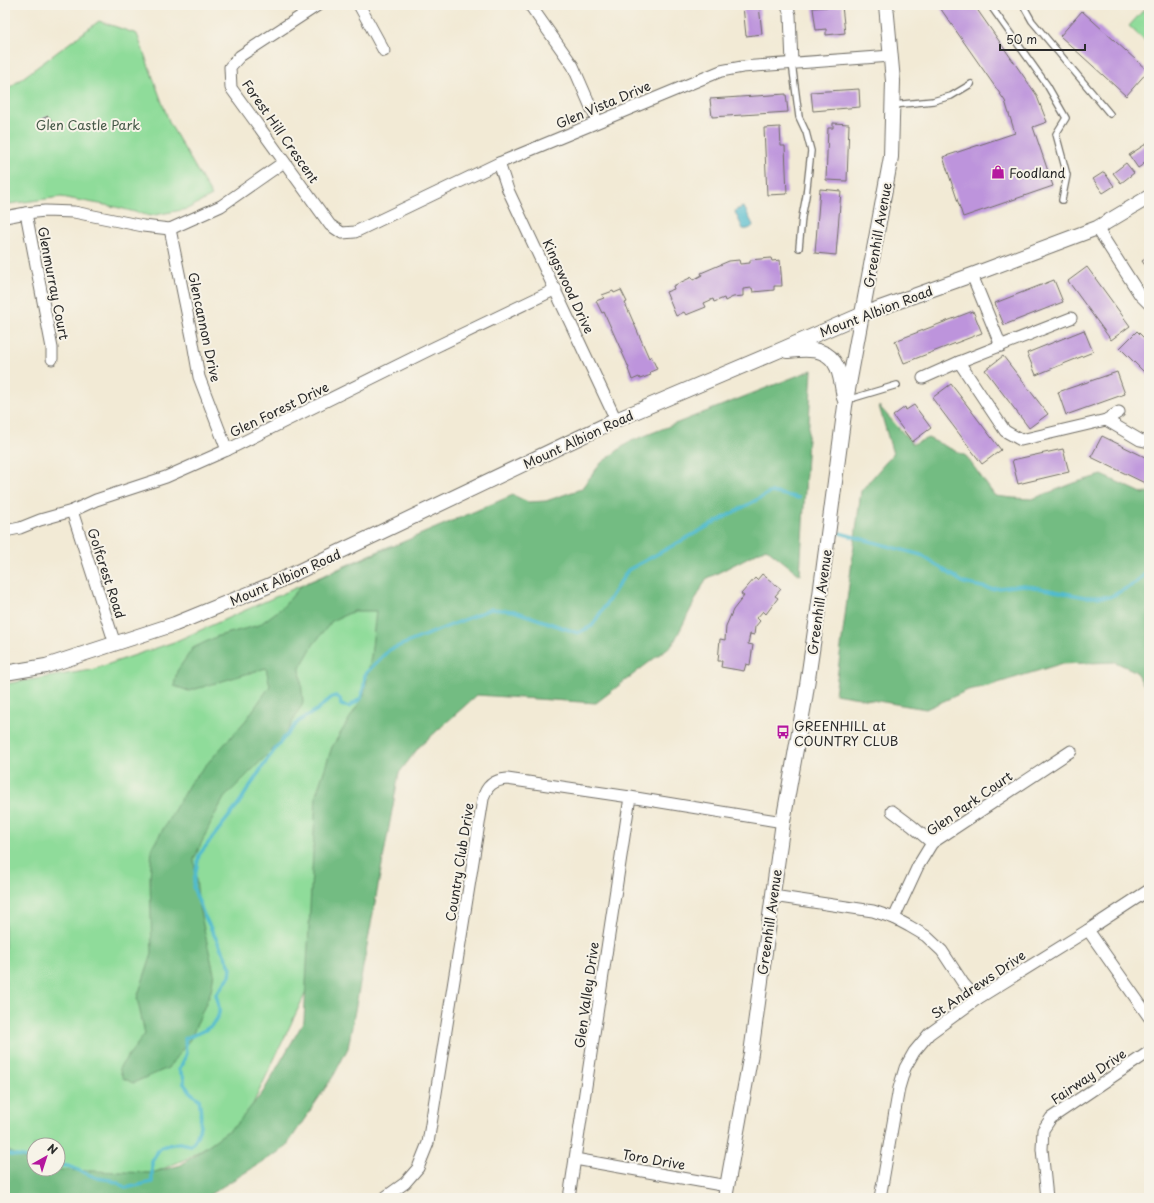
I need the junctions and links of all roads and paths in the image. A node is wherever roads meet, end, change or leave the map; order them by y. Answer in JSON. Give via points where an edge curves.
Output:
{"nodes":[{"id":1,"x":318,"y":5,"type":"edge"},
{"id":2,"x":359,"y":5,"type":"edge"},
{"id":3,"x":530,"y":5,"type":"edge"},
{"id":4,"x":788,"y":5,"type":"edge"},
{"id":5,"x":886,"y":5,"type":"edge"},
{"id":6,"x":990,"y":5,"type":"edge"},
{"id":7,"x":1023,"y":5,"type":"edge"},
{"id":8,"x":384,"y":52,"type":"dead end"},
{"id":9,"x":891,"y":56,"type":"junction"},
{"id":10,"x":792,"y":63,"type":"junction"},
{"id":11,"x":971,"y":84,"type":"dead end"},
{"id":12,"x":892,"y":105,"type":"junction"},
{"id":13,"x":1110,"y":114,"type":"dead end"},
{"id":14,"x":597,"y":121,"type":"junction"},
{"id":15,"x":284,"y":162,"type":"junction"},
{"id":16,"x":499,"y":163,"type":"junction"},
{"id":17,"x":1149,"y":197,"type":"edge"},
{"id":18,"x":1062,"y":200,"type":"dead end"},
{"id":19,"x":26,"y":212,"type":"junction"},
{"id":20,"x":5,"y":217,"type":"edge"},
{"id":21,"x":1097,"y":228,"type":"junction"},
{"id":22,"x":170,"y":229,"type":"junction"},
{"id":23,"x":342,"y":233,"type":"joint"},
{"id":24,"x":799,"y":248,"type":"dead end"},
{"id":25,"x":972,"y":275,"type":"junction"},
{"id":26,"x":556,"y":289,"type":"junction"},
{"id":27,"x":1149,"y":304,"type":"edge"},
{"id":28,"x":863,"y":314,"type":"junction"},
{"id":29,"x":1071,"y":318,"type":"dead end"},
{"id":30,"x":1001,"y":346,"type":"junction"},
{"id":31,"x":778,"y":351,"type":"junction"},
{"id":32,"x":52,"y":359,"type":"dead end"},
{"id":33,"x":959,"y":362,"type":"junction"},
{"id":34,"x":923,"y":378,"type":"dead end"},
{"id":35,"x":898,"y":385,"type":"dead end"},
{"id":36,"x":846,"y":403,"type":"junction"},
{"id":37,"x":1118,"y":412,"type":"dead end"},
{"id":38,"x":616,"y":420,"type":"junction"},
{"id":39,"x":1106,"y":420,"type":"junction"},
{"id":40,"x":1149,"y":442,"type":"edge"},
{"id":41,"x":227,"y":450,"type":"junction"},
{"id":42,"x":72,"y":511,"type":"junction"},
{"id":43,"x":5,"y":531,"type":"edge"},
{"id":44,"x":115,"y":644,"type":"junction"},
{"id":45,"x":5,"y":674,"type":"edge"},
{"id":46,"x":1071,"y":751,"type":"dead end"},
{"id":47,"x":630,"y":797,"type":"junction"},
{"id":48,"x":892,"y":811,"type":"dead end"},
{"id":49,"x":783,"y":822,"type":"junction"},
{"id":50,"x":932,"y":843,"type":"junction"},
{"id":51,"x":1149,"y":890,"type":"edge"},
{"id":52,"x":773,"y":896,"type":"junction"},
{"id":53,"x":894,"y":918,"type":"junction"},
{"id":54,"x":1088,"y":930,"type":"junction"},
{"id":55,"x":977,"y":998,"type":"junction"},
{"id":56,"x":1149,"y":1017,"type":"edge"},
{"id":57,"x":1149,"y":1052,"type":"edge"},
{"id":58,"x":575,"y":1159,"type":"junction"},
{"id":59,"x":726,"y":1192,"type":"edge"},
{"id":60,"x":384,"y":1198,"type":"edge"},
{"id":61,"x":569,"y":1198,"type":"edge"},
{"id":62,"x":880,"y":1198,"type":"edge"},
{"id":63,"x":1047,"y":1198,"type":"edge"}],
"edges":[{"from":1,"to":15,"type":"street","name":"Forest Hill Crescent","via":[[240,56],[230,66],[231,88]]},
{"from":2,"to":8,"type":"street"},
{"from":3,"to":14,"type":"street","via":[[573,66]]},
{"from":4,"to":10,"type":"street"},
{"from":5,"to":9,"type":"street","name":"Greenhill Avenue"},
{"from":6,"to":18,"type":"lane","via":[[1047,85],[1066,118],[1056,134],[1067,175]]},
{"from":7,"to":13,"type":"lane","via":[[1032,21]]},
{"from":9,"to":10,"type":"street","name":"Glen Vista Drive"},
{"from":9,"to":12,"type":"street","name":"Greenhill Avenue"},
{"from":10,"to":14,"type":"street","name":"Glen Vista Drive","via":[[721,71]]},
{"from":10,"to":24,"type":"lane","via":[[799,117],[811,151]]},
{"from":11,"to":12,"type":"lane","via":[[951,96],[934,102]]},
{"from":12,"to":28,"type":"street","name":"Greenhill Avenue","via":[[890,165]]},
{"from":14,"to":16,"type":"street","name":"Glen Vista Drive"},
{"from":15,"to":22,"type":"street","via":[[221,206]]},
{"from":15,"to":23,"type":"street","name":"Forest Hill Crescent","via":[[330,225]]},
{"from":16,"to":23,"type":"street","name":"Glen Vista Drive","via":[[355,232]]},
{"from":16,"to":26,"type":"street","name":"Kingswood Drive","via":[[508,190]]},
{"from":17,"to":21,"type":"street","name":"Mount Albion Road"},
{"from":19,"to":20,"type":"street"},
{"from":19,"to":22,"type":"street","via":[[74,212]]},
{"from":19,"to":32,"type":"street","name":"Glenmurray Court"},
{"from":21,"to":25,"type":"street","name":"Mount Albion Road"},
{"from":21,"to":27,"type":"street","via":[[1140,295]]},
{"from":22,"to":41,"type":"street","name":"Glencannon Drive","via":[[198,377]]},
{"from":25,"to":28,"type":"street","name":"Mount Albion Road"},
{"from":25,"to":30,"type":"street"},
{"from":26,"to":38,"type":"street","name":"Kingswood Drive"},
{"from":26,"to":41,"type":"street","name":"Glen Forest Drive"},
{"from":28,"to":31,"type":"street","name":"Mount Albion Road"},
{"from":28,"to":36,"type":"street","name":"Greenhill Avenue"},
{"from":29,"to":30,"type":"street"},
{"from":30,"to":33,"type":"street"},
{"from":31,"to":36,"type":"street","via":[[809,350],[827,355],[836,363]]},
{"from":31,"to":38,"type":"street","name":"Mount Albion Road"},
{"from":33,"to":34,"type":"street"},
{"from":33,"to":39,"type":"street","via":[[1005,431],[1021,440]]},
{"from":35,"to":36,"type":"lane"},
{"from":36,"to":49,"type":"street","name":"Greenhill Avenue","via":[[805,699]]},
{"from":37,"to":39,"type":"street"},
{"from":38,"to":44,"type":"street","name":"Mount Albion Road","via":[[268,586],[175,624]]},
{"from":39,"to":40,"type":"street","via":[[1140,440]]},
{"from":41,"to":42,"type":"street","name":"Glen Forest Drive","via":[[166,477],[96,500]]},
{"from":42,"to":43,"type":"street","name":"Glen Forest Drive"},
{"from":42,"to":44,"type":"street","name":"Golfcrest Road"},
{"from":44,"to":45,"type":"street","name":"Mount Albion Road","via":[[46,666]]},
{"from":46,"to":50,"type":"street","name":"Glen Park Court"},
{"from":47,"to":49,"type":"street","name":"Country Club Drive"},
{"from":47,"to":58,"type":"street","name":"Glen Valley Drive"},
{"from":47,"to":60,"type":"street","name":"Country Club Drive","via":[[507,779],[493,782],[485,792],[428,1143],[418,1168],[405,1184]]},
{"from":48,"to":50,"type":"street"},
{"from":49,"to":52,"type":"street","name":"Greenhill Avenue"},
{"from":50,"to":53,"type":"street","name":"Glen Park Court","via":[[918,866]]},
{"from":51,"to":54,"type":"street","name":"St Andrews Drive"},
{"from":52,"to":53,"type":"street","via":[[873,911]]},
{"from":52,"to":59,"type":"street","name":"Greenhill Avenue","via":[[751,1053]]},
{"from":53,"to":55,"type":"street","via":[[926,936],[942,951],[963,983]]},
{"from":54,"to":55,"type":"street","name":"St Andrews Drive"},
{"from":54,"to":56,"type":"street"},
{"from":55,"to":62,"type":"street","name":"St Andrews Drive","via":[[929,1034],[905,1068],[899,1088]]},
{"from":57,"to":63,"type":"street","name":"Fairway Drive","via":[[1051,1118],[1043,1130],[1042,1150]]},
{"from":58,"to":59,"type":"street","name":"Toro Drive"},
{"from":58,"to":61,"type":"street","name":"Glen Valley Drive"}]}
